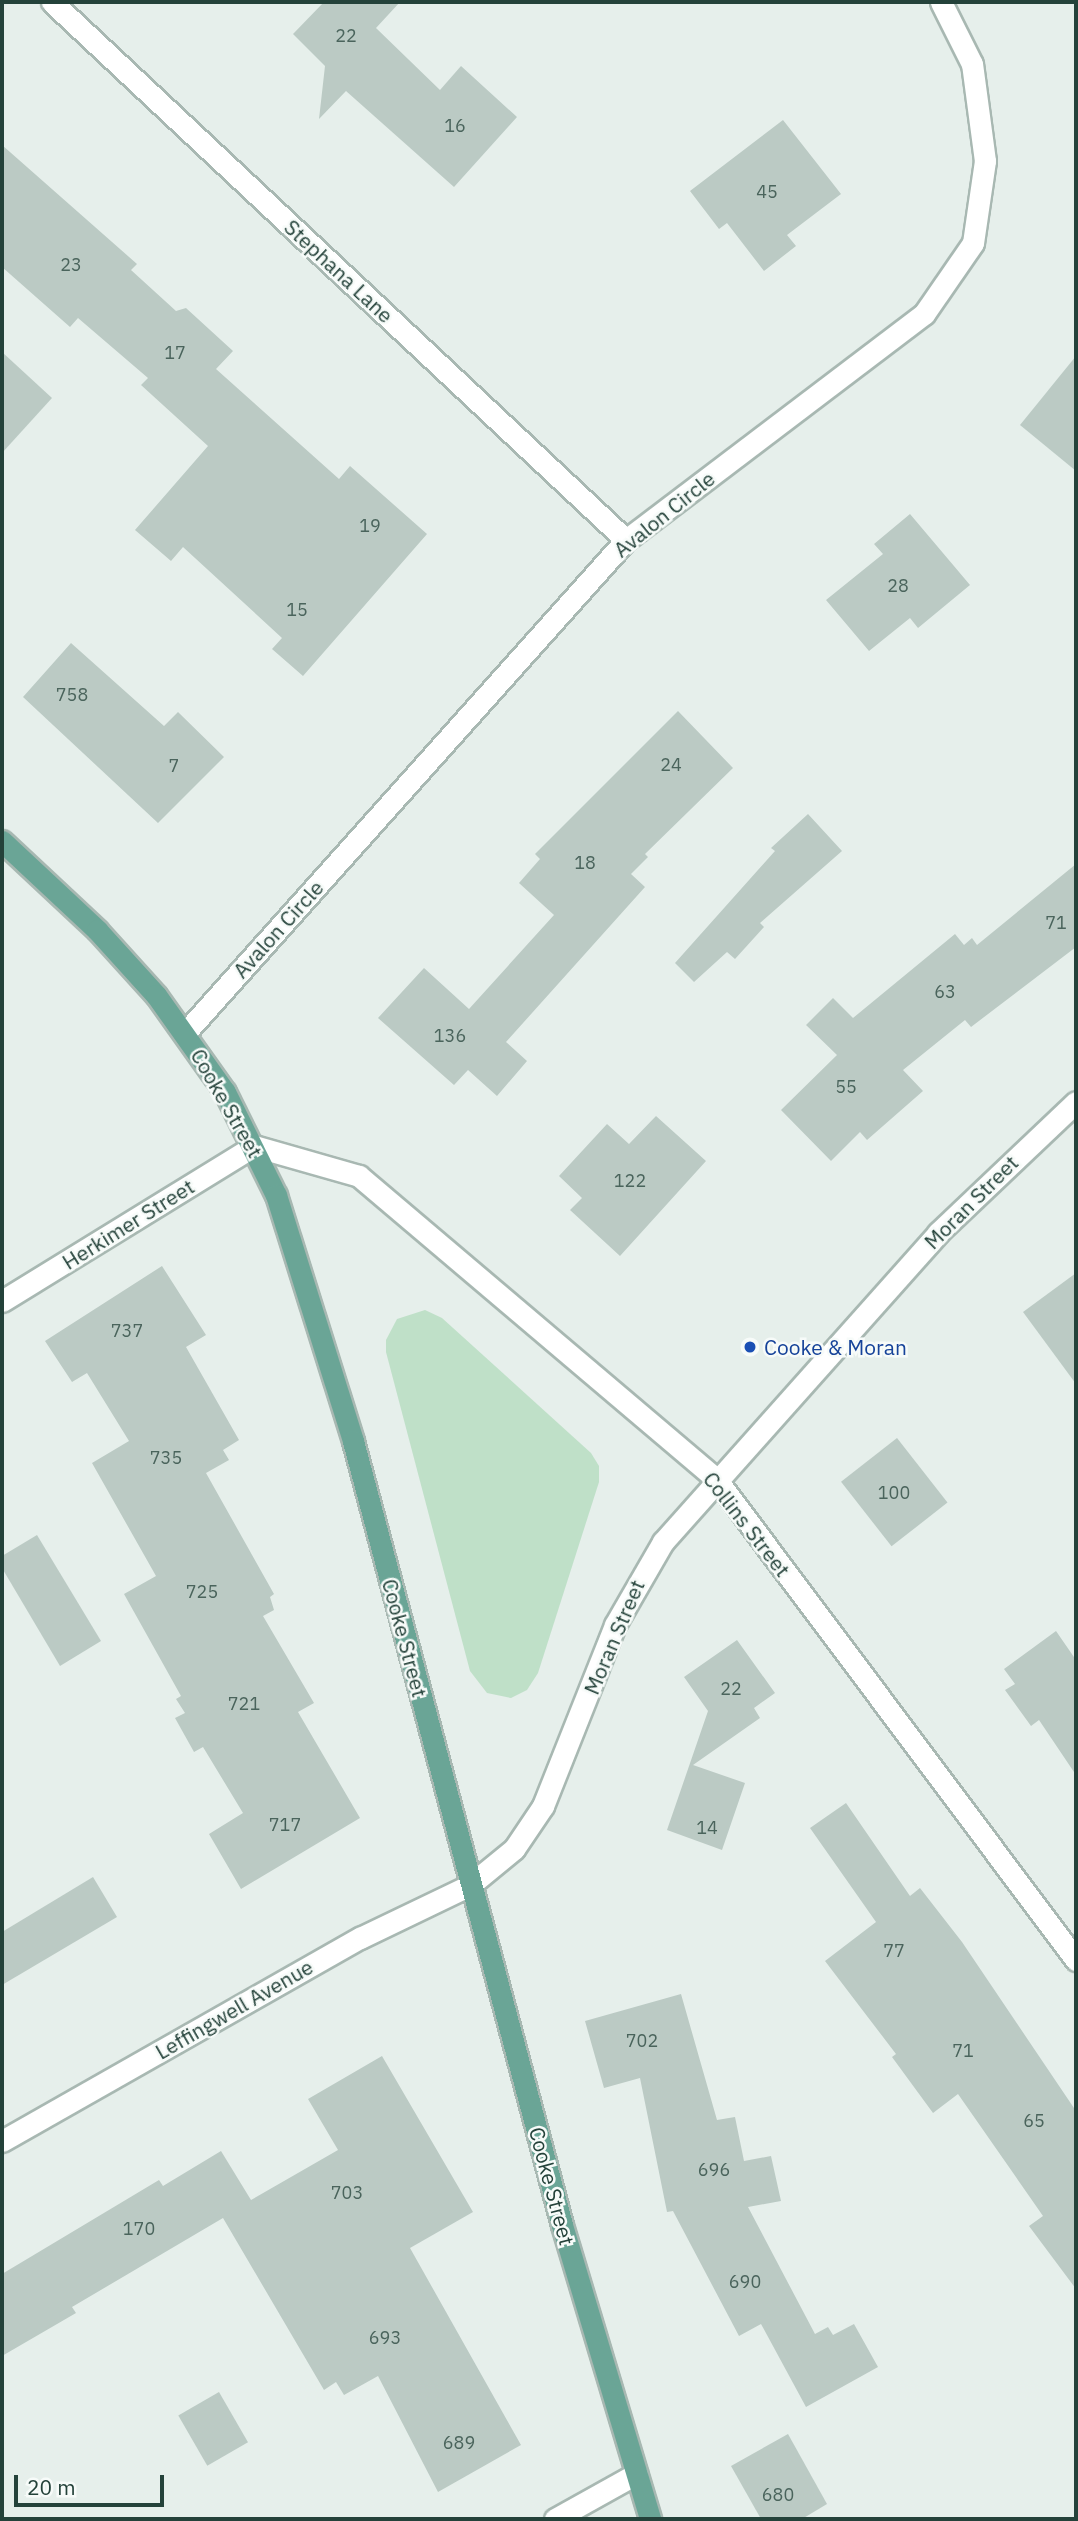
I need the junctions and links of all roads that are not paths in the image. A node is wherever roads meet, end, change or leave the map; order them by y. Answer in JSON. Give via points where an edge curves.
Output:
{"nodes":[{"id":1,"x":52,"y":2,"type":"edge"},
{"id":2,"x":941,"y":2,"type":"edge"},
{"id":3,"x":626,"y":540,"type":"junction"},
{"id":4,"x":2,"y":841,"type":"edge"},
{"id":5,"x":185,"y":1033,"type":"junction"},
{"id":6,"x":1076,"y":1102,"type":"edge"},
{"id":7,"x":254,"y":1146,"type":"junction"},
{"id":8,"x":2,"y":1301,"type":"edge"},
{"id":9,"x":716,"y":1479,"type":"junction"},
{"id":10,"x":470,"y":1885,"type":"junction"},
{"id":11,"x":1076,"y":1960,"type":"edge"},
{"id":12,"x":2,"y":2141,"type":"edge"},
{"id":13,"x":636,"y":2474,"type":"junction"},
{"id":14,"x":555,"y":2519,"type":"edge"},
{"id":15,"x":650,"y":2519,"type":"edge"}],
"edges":[{"from":1,"to":3,"type":"street","name":"Stephana Lane"},
{"from":2,"to":3,"type":"street","name":"Avalon Circle","via":[[972,64],[985,161],[973,243],[924,314]]},
{"from":3,"to":5,"type":"street","name":"Avalon Circle"},
{"from":4,"to":5,"type":"main road","name":"Cooke Street","via":[[130,964]]},
{"from":5,"to":7,"type":"main road","name":"Cooke Street"},
{"from":6,"to":9,"type":"street","name":"Moran Street","via":[[938,1233]]},
{"from":7,"to":8,"type":"street","name":"Herkimer Street"},
{"from":7,"to":9,"type":"street","name":"Collins Street","via":[[359,1176]]},
{"from":7,"to":10,"type":"main road","name":"Cooke Street","via":[[321,1327]]},
{"from":9,"to":10,"type":"street","name":"Moran Street","via":[[669,1533],[629,1594],[543,1807],[514,1849]]},
{"from":9,"to":11,"type":"street","name":"Collins Street"},
{"from":10,"to":12,"type":"street","name":"Leffingwell Avenue","via":[[360,1938]]},
{"from":10,"to":13,"type":"main road","name":"Cooke Street","via":[[562,2225]]},
{"from":13,"to":14,"type":"street"},
{"from":13,"to":15,"type":"main road","name":"Cooke Street"}]}
